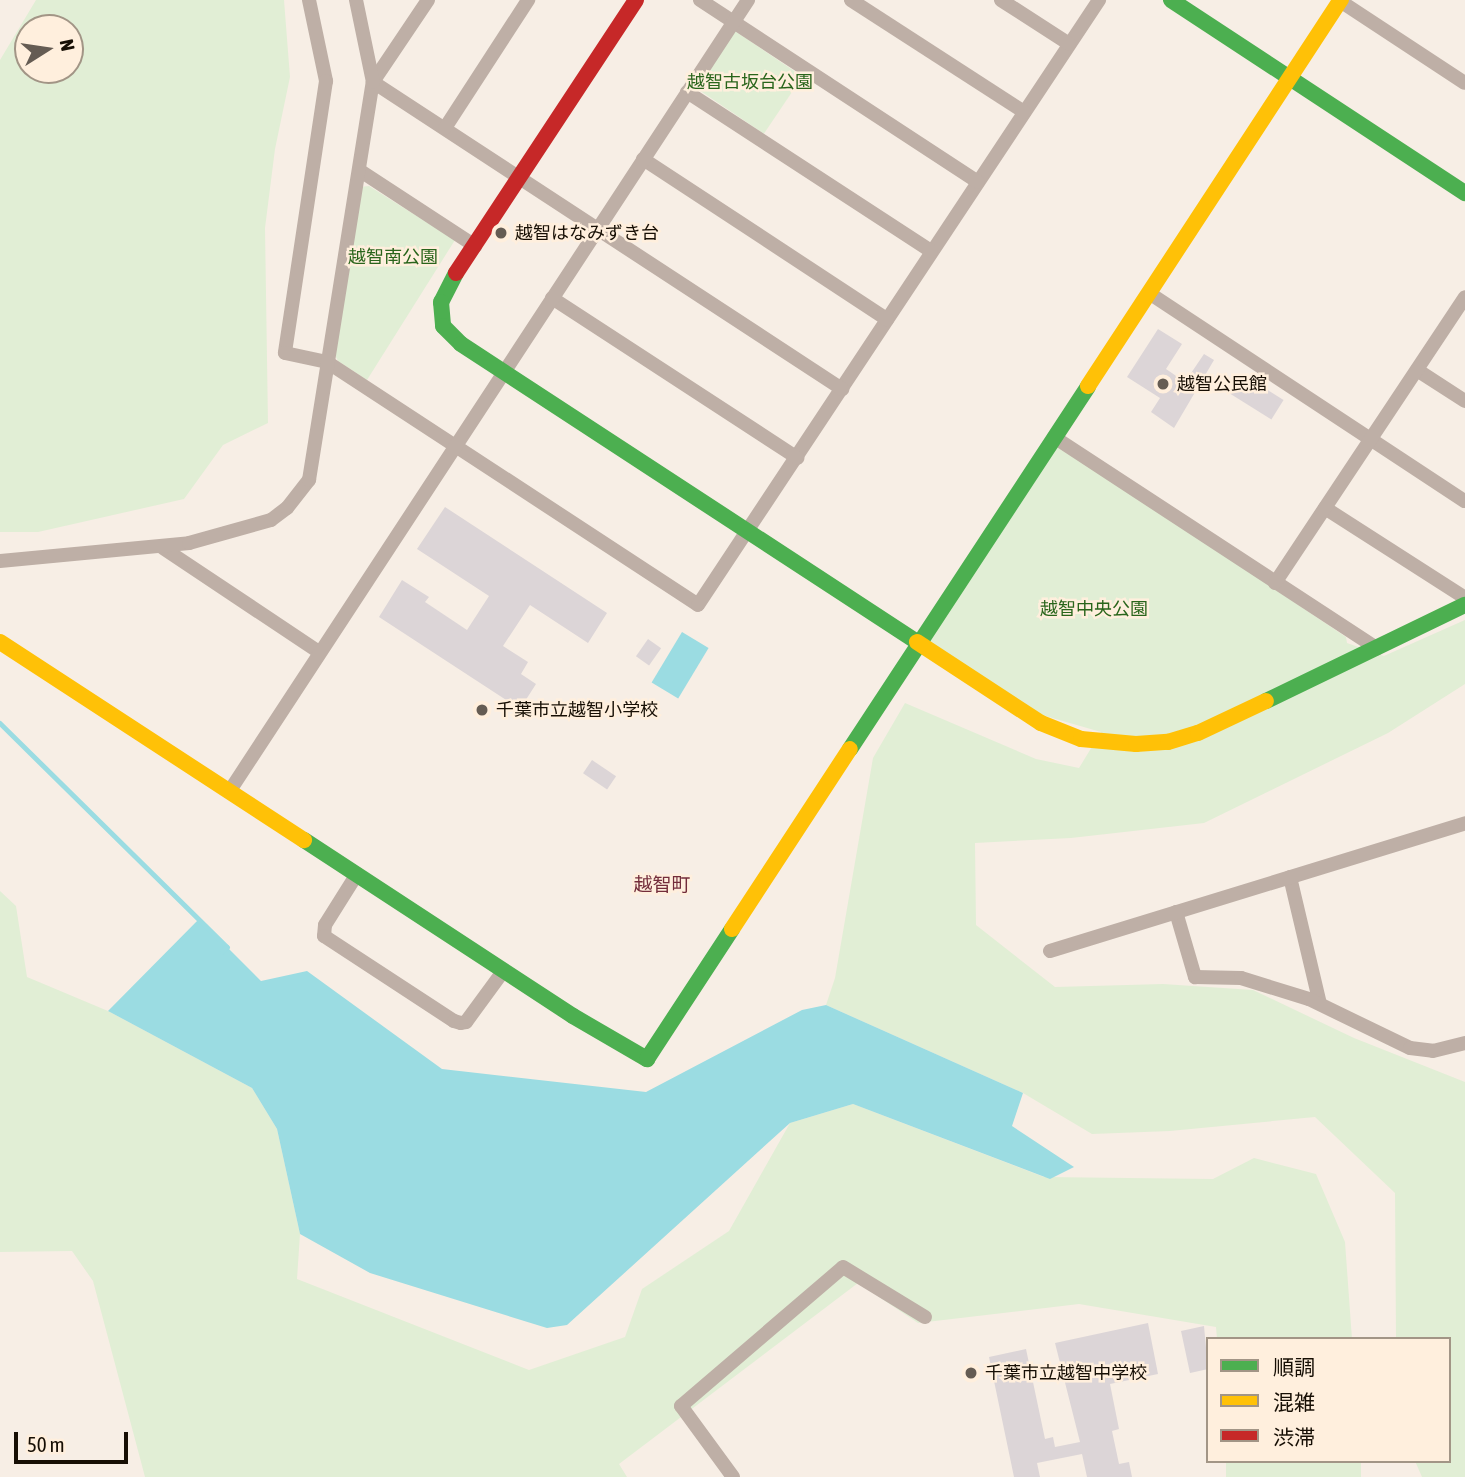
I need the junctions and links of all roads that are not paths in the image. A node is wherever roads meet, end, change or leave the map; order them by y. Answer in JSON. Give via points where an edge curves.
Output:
{"nodes":[{"id":1,"x":309,"y":0,"type":"edge"},
{"id":2,"x":356,"y":0,"type":"edge"},
{"id":3,"x":428,"y":0,"type":"edge"},
{"id":4,"x":528,"y":0,"type":"edge"},
{"id":5,"x":636,"y":0,"type":"edge"},
{"id":6,"x":700,"y":0,"type":"edge"},
{"id":7,"x":748,"y":0,"type":"edge"},
{"id":8,"x":851,"y":0,"type":"edge"},
{"id":9,"x":1001,"y":0,"type":"edge"},
{"id":10,"x":1099,"y":0,"type":"edge"},
{"id":11,"x":1171,"y":0,"type":"edge"},
{"id":12,"x":1340,"y":0,"type":"edge"},
{"id":13,"x":733,"y":22,"type":"junction"},
{"id":14,"x":1069,"y":44,"type":"junction"},
{"id":15,"x":1290,"y":78,"type":"junction"},
{"id":16,"x":373,"y":82,"type":"junction"},
{"id":17,"x":1465,"y":83,"type":"edge"},
{"id":18,"x":687,"y":92,"type":"junction"},
{"id":19,"x":1024,"y":113,"type":"junction"},
{"id":20,"x":445,"y":128,"type":"junction"},
{"id":21,"x":643,"y":159,"type":"junction"},
{"id":22,"x":359,"y":170,"type":"junction"},
{"id":23,"x":521,"y":176,"type":"junction"},
{"id":24,"x":978,"y":182,"type":"junction"},
{"id":25,"x":1465,"y":193,"type":"edge"},
{"id":26,"x":598,"y":228,"type":"junction"},
{"id":27,"x":475,"y":246,"type":"junction"},
{"id":28,"x":932,"y":251,"type":"junction"},
{"id":29,"x":1149,"y":293,"type":"junction"},
{"id":30,"x":552,"y":298,"type":"junction"},
{"id":31,"x":1464,"y":300,"type":"edge"},
{"id":32,"x":887,"y":319,"type":"junction"},
{"id":33,"x":327,"y":362,"type":"junction"},
{"id":34,"x":1417,"y":370,"type":"junction"},
{"id":35,"x":504,"y":372,"type":"junction"},
{"id":36,"x":842,"y":389,"type":"junction"},
{"id":37,"x":1465,"y":401,"type":"edge"},
{"id":38,"x":1054,"y":437,"type":"junction"},
{"id":39,"x":1371,"y":439,"type":"junction"},
{"id":40,"x":456,"y":446,"type":"junction"},
{"id":41,"x":797,"y":458,"type":"junction"},
{"id":42,"x":1465,"y":501,"type":"edge"},
{"id":43,"x":1325,"y":508,"type":"junction"},
{"id":44,"x":749,"y":532,"type":"junction"},
{"id":45,"x":163,"y":548,"type":"junction"},
{"id":46,"x":0,"y":561,"type":"edge"},
{"id":47,"x":1275,"y":583,"type":"junction"},
{"id":48,"x":1465,"y":598,"type":"edge"},
{"id":49,"x":1465,"y":605,"type":"edge"},
{"id":50,"x":0,"y":642,"type":"edge"},
{"id":51,"x":919,"y":643,"type":"junction"},
{"id":52,"x":1377,"y":648,"type":"junction"},
{"id":53,"x":319,"y":652,"type":"junction"},
{"id":54,"x":229,"y":792,"type":"junction"},
{"id":55,"x":1465,"y":823,"type":"edge"},
{"id":56,"x":357,"y":874,"type":"junction"},
{"id":57,"x":1290,"y":877,"type":"junction"},
{"id":58,"x":1176,"y":912,"type":"junction"},
{"id":59,"x":1050,"y":951,"type":"dead end"},
{"id":60,"x":504,"y":970,"type":"junction"},
{"id":61,"x":1320,"y":1004,"type":"junction"},
{"id":62,"x":1465,"y":1043,"type":"edge"},
{"id":63,"x":925,"y":1317,"type":"dead end"},
{"id":64,"x":733,"y":1477,"type":"edge"}],
"edges":[{"from":1,"to":33,"type":"street","via":[[326,81],[285,353]]},
{"from":2,"to":16,"type":"street"},
{"from":3,"to":16,"type":"street"},
{"from":4,"to":20,"type":"street"},
{"from":5,"to":23,"type":"street"},
{"from":6,"to":13,"type":"street"},
{"from":7,"to":13,"type":"street"},
{"from":8,"to":19,"type":"street"},
{"from":9,"to":14,"type":"street"},
{"from":10,"to":14,"type":"street"},
{"from":11,"to":15,"type":"street"},
{"from":12,"to":15,"type":"street"},
{"from":12,"to":17,"type":"street"},
{"from":13,"to":18,"type":"street"},
{"from":13,"to":24,"type":"street"},
{"from":14,"to":19,"type":"street"},
{"from":15,"to":25,"type":"street"},
{"from":15,"to":29,"type":"street"},
{"from":16,"to":20,"type":"street"},
{"from":16,"to":22,"type":"street"},
{"from":18,"to":21,"type":"street"},
{"from":18,"to":28,"type":"street"},
{"from":19,"to":24,"type":"street"},
{"from":20,"to":23,"type":"street"},
{"from":21,"to":26,"type":"street"},
{"from":21,"to":32,"type":"street"},
{"from":22,"to":27,"type":"street"},
{"from":22,"to":33,"type":"street"},
{"from":23,"to":26,"type":"street"},
{"from":23,"to":27,"type":"street"},
{"from":24,"to":28,"type":"street"},
{"from":26,"to":30,"type":"street"},
{"from":26,"to":36,"type":"street"},
{"from":27,"to":35,"type":"street","via":[[446,289],[440,313],[450,335]]},
{"from":28,"to":32,"type":"street"},
{"from":29,"to":38,"type":"street"},
{"from":29,"to":39,"type":"street"},
{"from":30,"to":35,"type":"street"},
{"from":30,"to":41,"type":"street"},
{"from":31,"to":34,"type":"street"},
{"from":32,"to":36,"type":"street"},
{"from":33,"to":40,"type":"street"},
{"from":33,"to":45,"type":"street","via":[[313,467],[299,496],[271,520]]},
{"from":34,"to":37,"type":"street"},
{"from":34,"to":39,"type":"street"},
{"from":35,"to":40,"type":"street"},
{"from":35,"to":44,"type":"street"},
{"from":36,"to":41,"type":"street"},
{"from":38,"to":47,"type":"street"},
{"from":38,"to":51,"type":"street"},
{"from":39,"to":42,"type":"street"},
{"from":39,"to":43,"type":"street"},
{"from":40,"to":44,"type":"street","via":[[698,605]]},
{"from":40,"to":53,"type":"street"},
{"from":41,"to":44,"type":"street"},
{"from":43,"to":47,"type":"street"},
{"from":43,"to":48,"type":"street"},
{"from":44,"to":51,"type":"street"},
{"from":45,"to":46,"type":"street"},
{"from":45,"to":53,"type":"street"},
{"from":47,"to":52,"type":"street"},
{"from":49,"to":52,"type":"street"},
{"from":50,"to":54,"type":"street"},
{"from":51,"to":52,"type":"street","via":[[1051,728],[1081,738],[1136,744],[1168,742],[1223,724]]},
{"from":51,"to":60,"type":"street","via":[[647,1059]]},
{"from":53,"to":54,"type":"street"},
{"from":54,"to":56,"type":"street"},
{"from":55,"to":57,"type":"street"},
{"from":56,"to":60,"type":"street"},
{"from":56,"to":60,"type":"street","via":[[325,925],[324,936],[454,1021],[466,1022]]},
{"from":57,"to":58,"type":"street"},
{"from":57,"to":61,"type":"street"},
{"from":58,"to":59,"type":"street"},
{"from":58,"to":61,"type":"street","via":[[1195,977],[1241,978]]},
{"from":61,"to":62,"type":"street","via":[[1410,1048],[1433,1051]]},
{"from":63,"to":64,"type":"street","via":[[843,1267],[681,1406]]}]}
